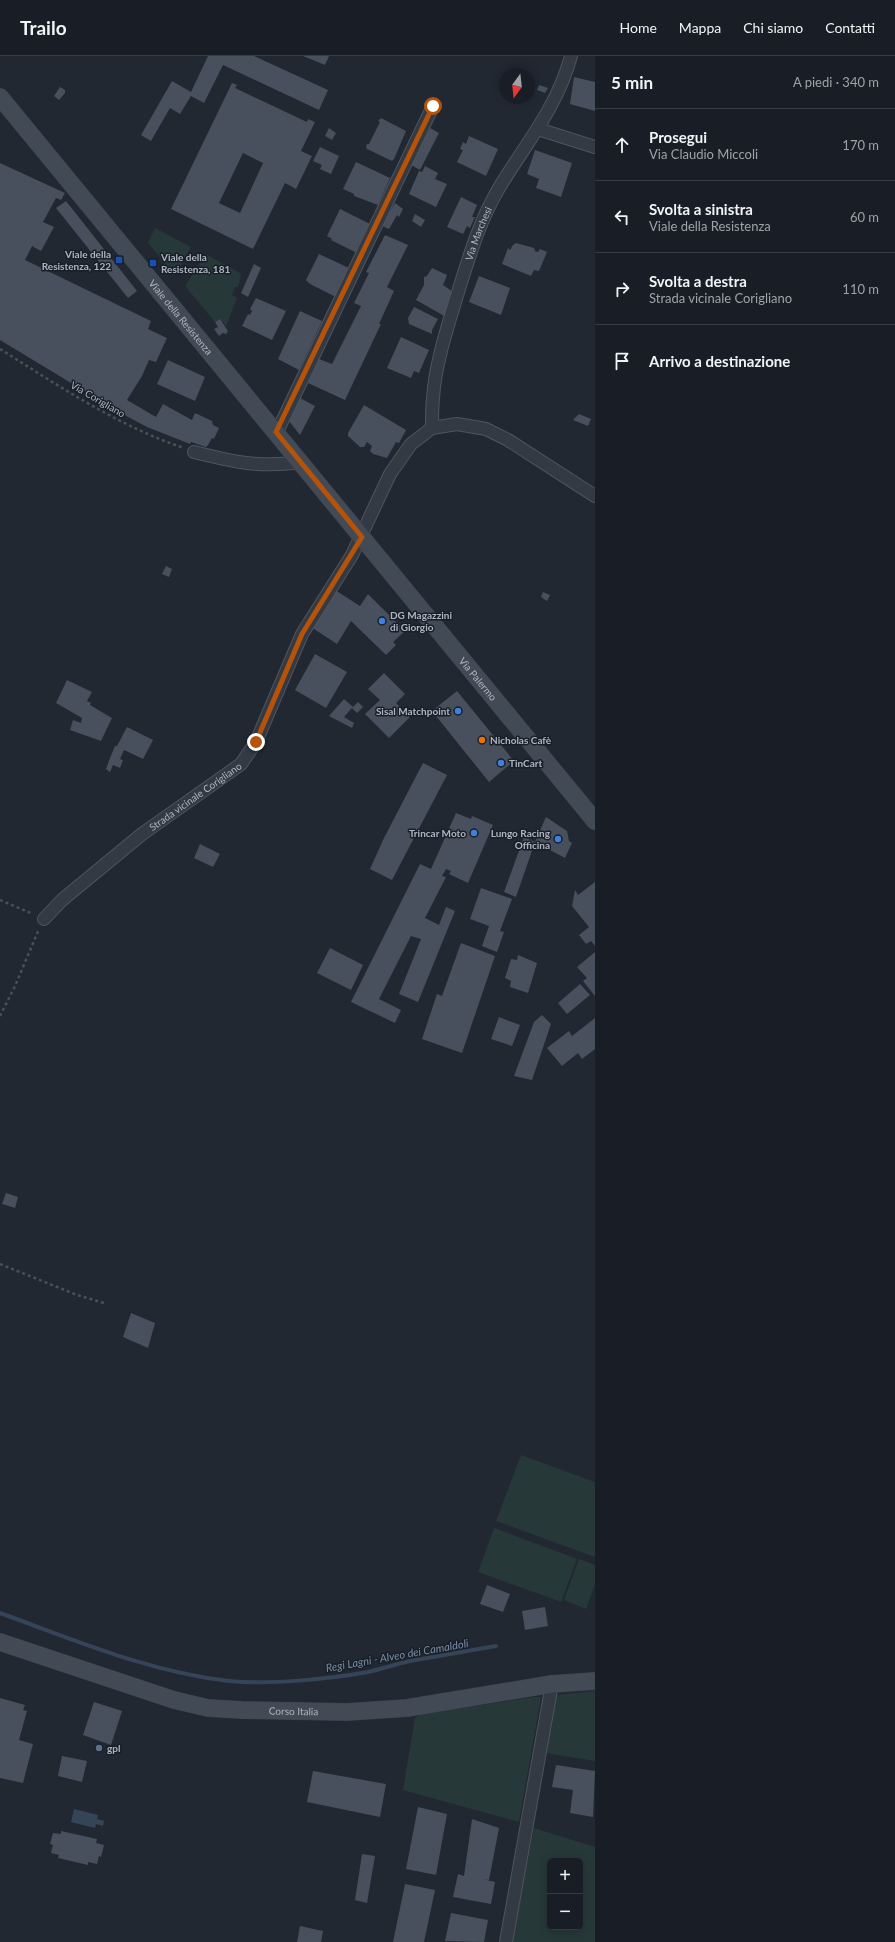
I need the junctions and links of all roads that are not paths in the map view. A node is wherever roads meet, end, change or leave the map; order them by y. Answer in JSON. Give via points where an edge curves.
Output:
{"nodes":[{"id":1,"x":571,"y":56,"type":"edge"},
{"id":2,"x":0,"y":96,"type":"edge"},
{"id":3,"x":433,"y":106,"type":"dead end"},
{"id":4,"x":538,"y":129,"type":"junction"},
{"id":5,"x":595,"y":147,"type":"edge"},
{"id":6,"x":432,"y":428,"type":"junction"},
{"id":7,"x":276,"y":432,"type":"junction"},
{"id":8,"x":194,"y":452,"type":"road end"},
{"id":9,"x":301,"y":462,"type":"junction"},
{"id":10,"x":595,"y":496,"type":"edge"},
{"id":11,"x":362,"y":537,"type":"junction"},
{"id":12,"x":595,"y":821,"type":"edge"},
{"id":13,"x":44,"y":919,"type":"road end"},
{"id":14,"x":0,"y":1642,"type":"edge"},
{"id":15,"x":595,"y":1681,"type":"edge"},
{"id":16,"x":552,"y":1684,"type":"junction"},
{"id":17,"x":506,"y":1942,"type":"edge"}],
"edges":[{"from":1,"to":4,"type":"street","name":"Via Marchesi","via":[[552,108]]},
{"from":2,"to":7,"type":"main road","name":"Viale della Resistenza"},
{"from":3,"to":7,"type":"street"},
{"from":4,"to":5,"type":"street"},
{"from":4,"to":6,"type":"street","name":"Via Marchesi","via":[[499,189],[477,233],[453,310],[438,370],[432,397]]},
{"from":6,"to":10,"type":"street","via":[[457,424],[486,429],[508,440]]},
{"from":6,"to":11,"type":"street","name":"Strada vicinale Corigliano","via":[[411,444],[401,457],[380,493]]},
{"from":7,"to":9,"type":"main road","name":"Viale della Resistenza"},
{"from":8,"to":9,"type":"street","via":[[239,463],[275,466]]},
{"from":9,"to":11,"type":"main road","name":"Viale della Resistenza"},
{"from":11,"to":12,"type":"main road","name":"Via Palermo"},
{"from":11,"to":13,"type":"street","name":"Strada vicinale Corigliano","via":[[302,634],[256,742],[242,764],[142,834],[62,900]]},
{"from":14,"to":16,"type":"main road","name":"Corso Italia","via":[[174,1700],[208,1708],[346,1712],[407,1708]]},
{"from":15,"to":16,"type":"main road","name":"Corso Italia"},
{"from":16,"to":17,"type":"street"}]}
